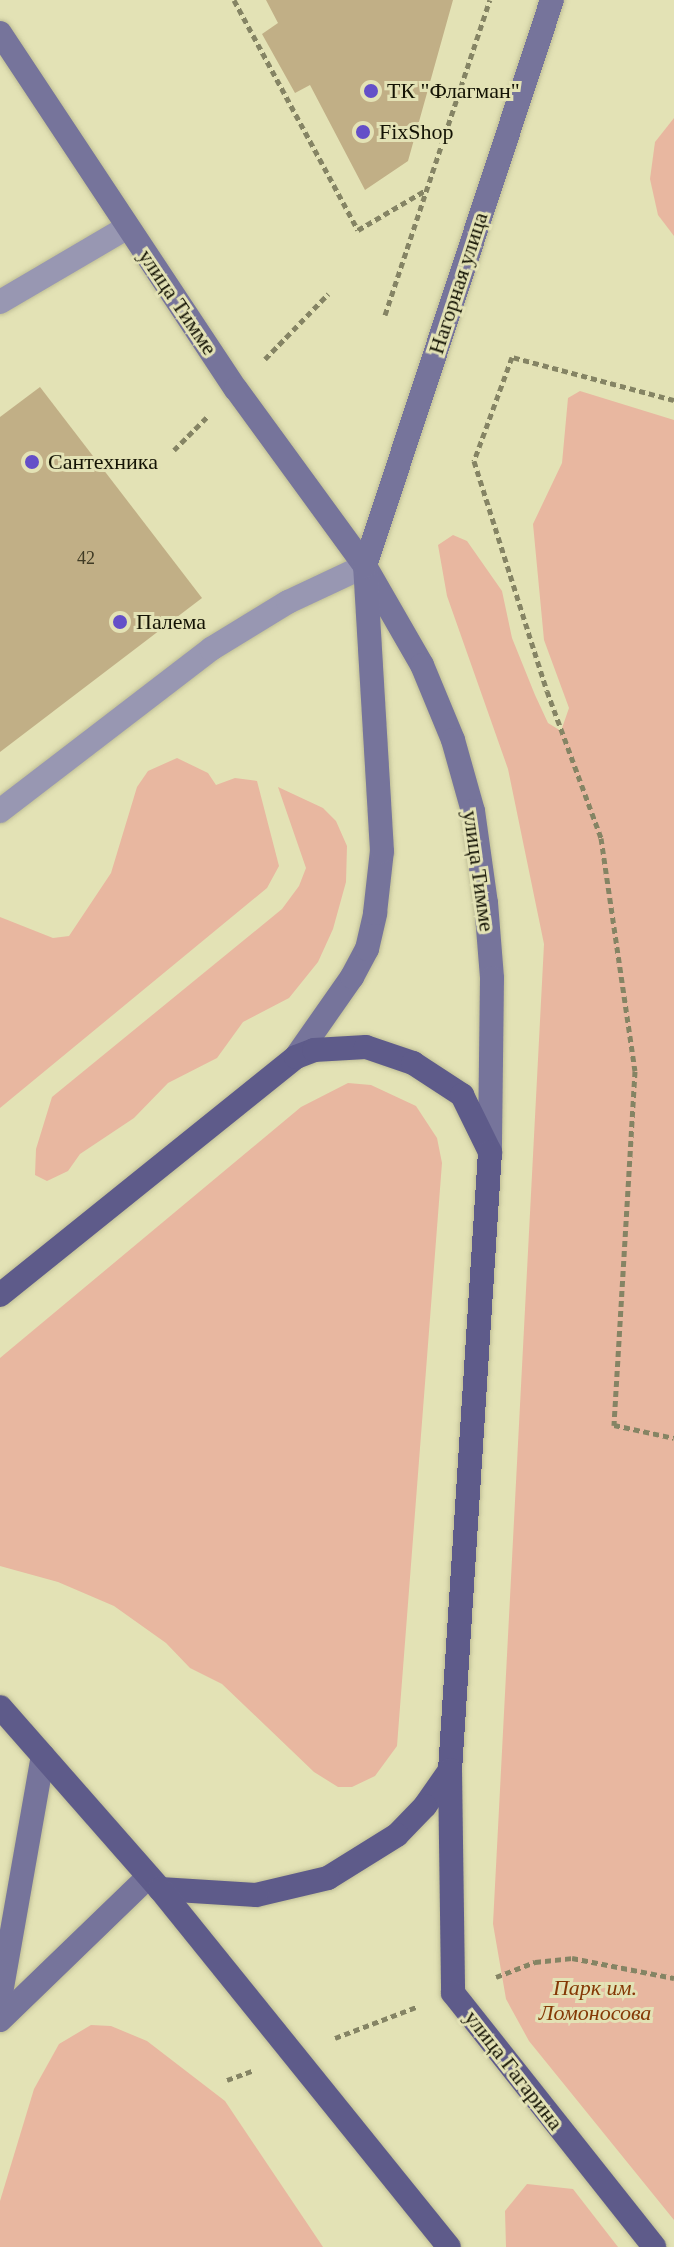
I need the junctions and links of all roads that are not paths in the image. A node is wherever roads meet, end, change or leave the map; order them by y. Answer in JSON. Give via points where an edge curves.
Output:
{"nodes":[{"id":1,"x":552,"y":0,"type":"edge"},
{"id":2,"x":0,"y":33,"type":"edge"},
{"id":3,"x":128,"y":227,"type":"junction"},
{"id":4,"x":0,"y":302,"type":"edge"},
{"id":5,"x":365,"y":566,"type":"junction"},
{"id":6,"x":0,"y":811,"type":"edge"},
{"id":7,"x":296,"y":1057,"type":"junction"},
{"id":8,"x":490,"y":1152,"type":"junction"},
{"id":9,"x":0,"y":1295,"type":"edge"},
{"id":10,"x":0,"y":1707,"type":"edge"},
{"id":11,"x":0,"y":1739,"type":"edge"},
{"id":12,"x":37,"y":1751,"type":"junction"},
{"id":13,"x":450,"y":1770,"type":"junction"},
{"id":14,"x":154,"y":1883,"type":"junction"},
{"id":15,"x":0,"y":1999,"type":"edge"},
{"id":16,"x":0,"y":2020,"type":"edge"},
{"id":17,"x":449,"y":2247,"type":"edge"},
{"id":18,"x":654,"y":2247,"type":"edge"}],
"edges":[{"from":1,"to":5,"type":"main road","name":"Нагорная улица"},
{"from":2,"to":3,"type":"main road","name":"улица Тимме"},
{"from":3,"to":4,"type":"lane"},
{"from":3,"to":5,"type":"main road","name":"улица Тимме","via":[[236,389]]},
{"from":5,"to":6,"type":"lane","via":[[288,602],[211,649]]},
{"from":5,"to":7,"type":"main road","via":[[382,851],[375,913],[367,949],[352,977]]},
{"from":5,"to":8,"type":"main road","name":"улица Тимме","via":[[422,665],[453,740],[473,811],[492,978]]},
{"from":7,"to":8,"type":"main road","via":[[335,1047],[366,1047],[413,1063],[462,1095]]},
{"from":7,"to":9,"type":"main road"},
{"from":8,"to":13,"type":"main road","name":"улица Гагарина"},
{"from":10,"to":12,"type":"main road"},
{"from":11,"to":12,"type":"main road"},
{"from":12,"to":14,"type":"main road"},
{"from":12,"to":15,"type":"main road"},
{"from":13,"to":14,"type":"main road","via":[[397,1835],[328,1878],[256,1895]]},
{"from":13,"to":18,"type":"main road","name":"улица Гагарина","via":[[453,1993]]},
{"from":14,"to":16,"type":"main road"},
{"from":14,"to":17,"type":"main road"}]}
